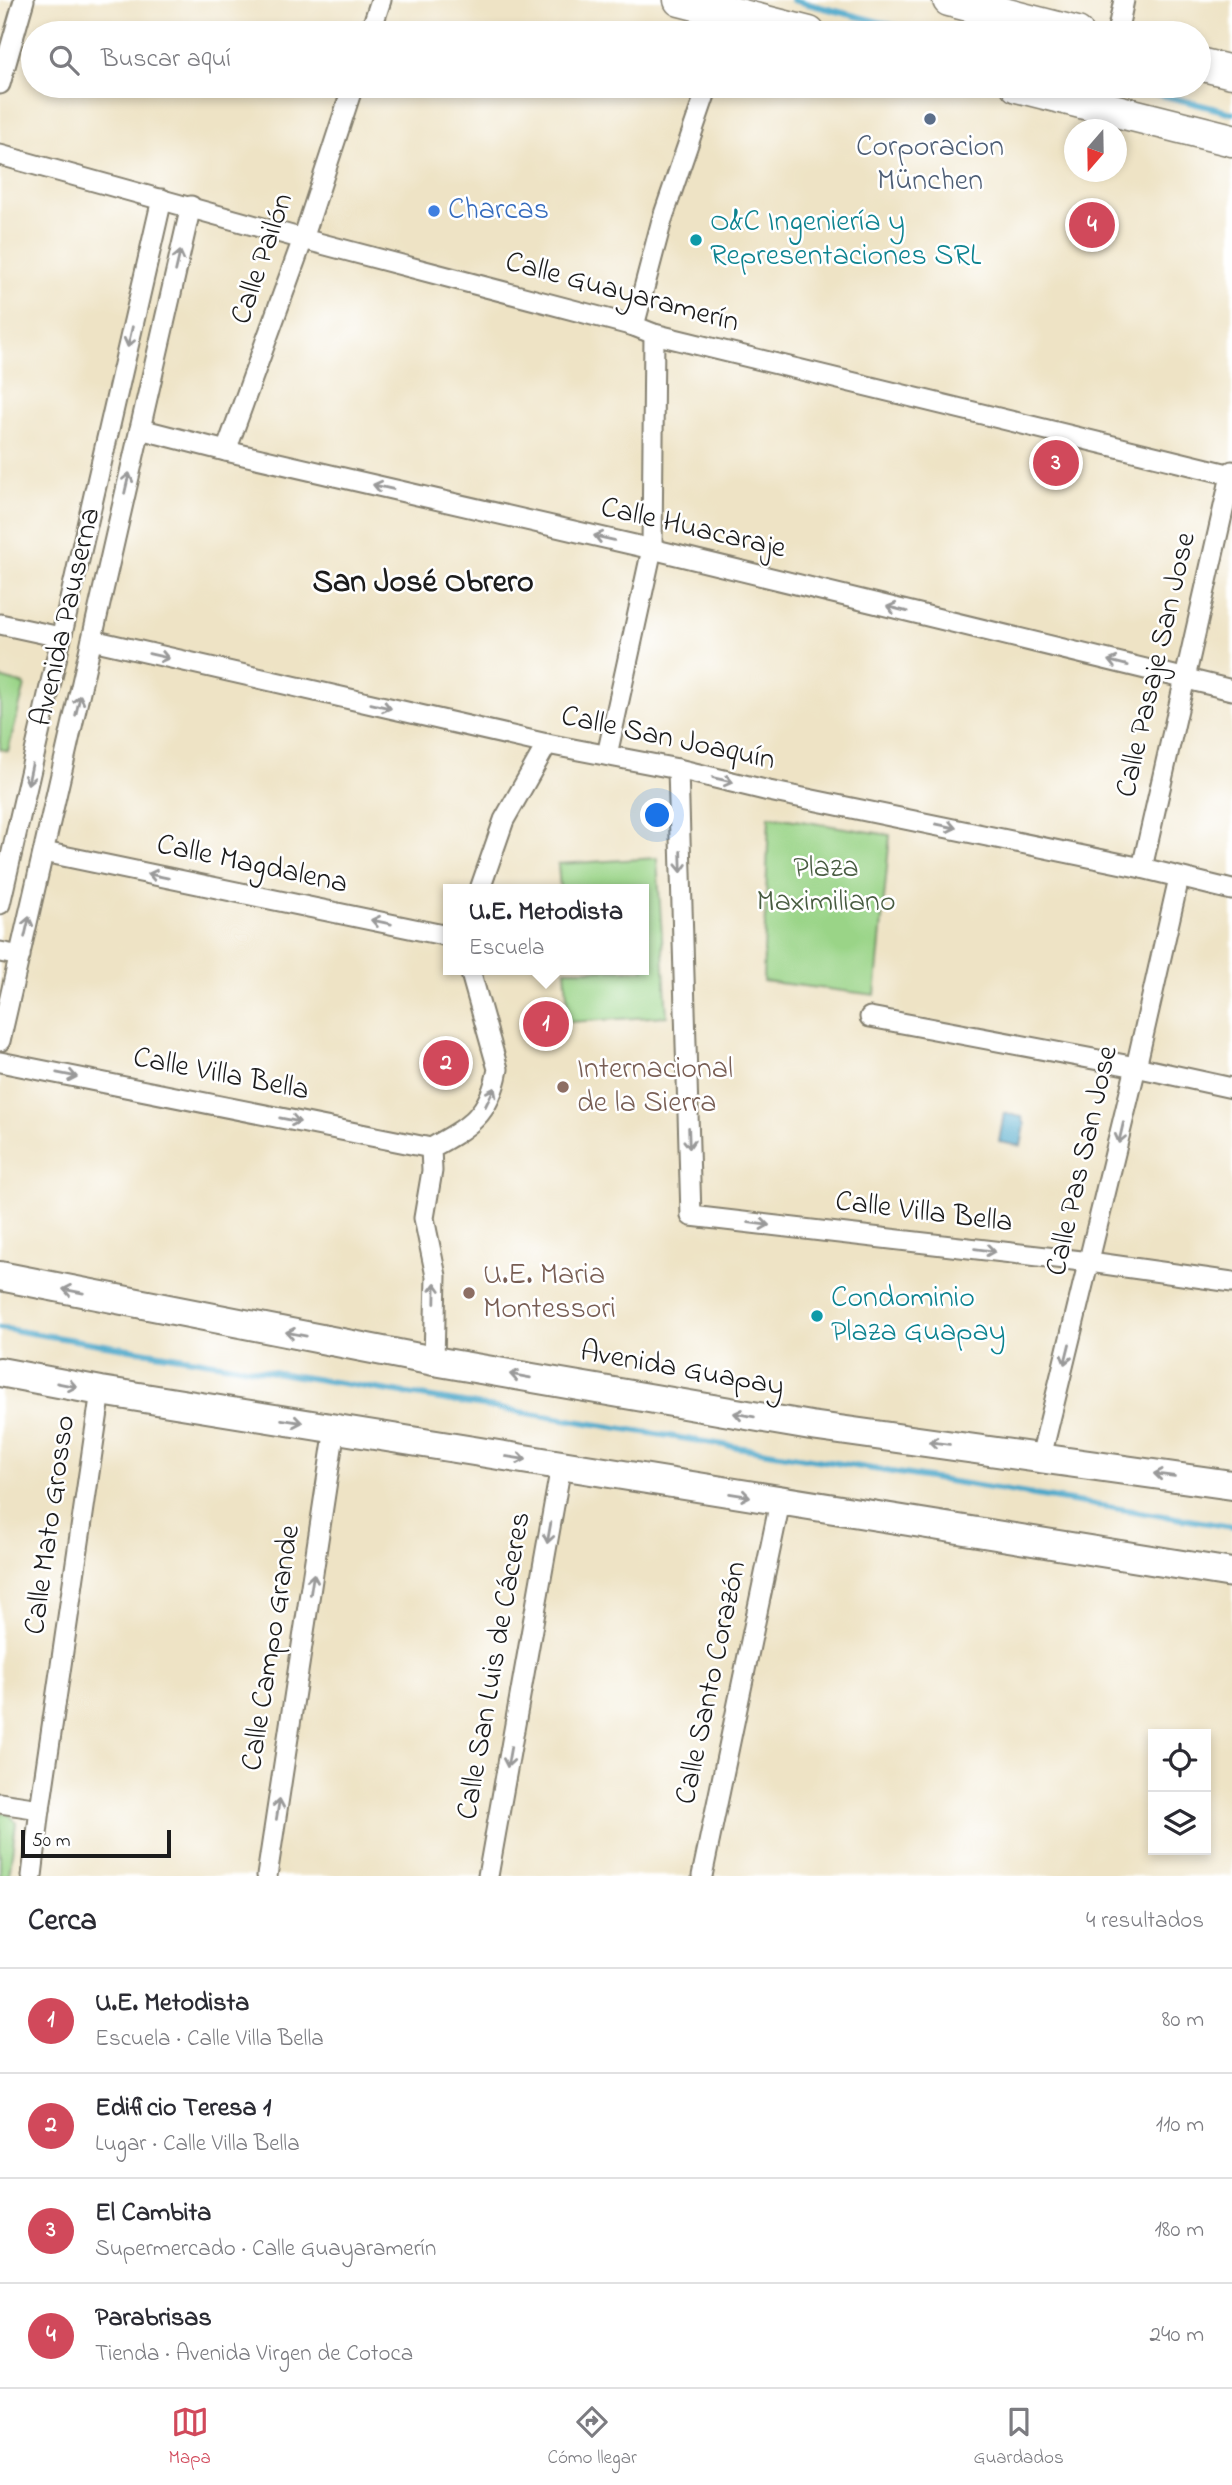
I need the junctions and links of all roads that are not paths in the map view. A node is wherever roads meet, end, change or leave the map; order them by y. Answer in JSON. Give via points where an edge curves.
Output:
{"nodes":[{"id":1,"x":23,"y":0,"type":"edge"},
{"id":2,"x":380,"y":0,"type":"edge"},
{"id":3,"x":680,"y":0,"type":"edge"},
{"id":4,"x":949,"y":0,"type":"edge"},
{"id":5,"x":1125,"y":0,"type":"edge"},
{"id":6,"x":374,"y":21,"type":"edge"},
{"id":7,"x":723,"y":21,"type":"edge"},
{"id":8,"x":1030,"y":21,"type":"edge"},
{"id":9,"x":1120,"y":21,"type":"edge"},
{"id":10,"x":1211,"y":67,"type":"edge"},
{"id":11,"x":1232,"y":72,"type":"edge"},
{"id":12,"x":0,"y":84,"type":"edge"},
{"id":13,"x":349,"y":98,"type":"edge"},
{"id":14,"x":704,"y":98,"type":"edge"},
{"id":15,"x":1065,"y":98,"type":"edge"},
{"id":16,"x":1232,"y":140,"type":"edge"},
{"id":17,"x":0,"y":155,"type":"edge"},
{"id":18,"x":162,"y":199,"type":"junction"},
{"id":19,"x":191,"y":206,"type":"junction"},
{"id":20,"x":303,"y":239,"type":"junction"},
{"id":21,"x":634,"y":327,"type":"junction"},
{"id":22,"x":654,"y":334,"type":"junction"},
{"id":23,"x":139,"y":429,"type":"junction"},
{"id":24,"x":226,"y":451,"type":"junction"},
{"id":25,"x":1232,"y":473,"type":"edge"},
{"id":26,"x":652,"y":549,"type":"junction"},
{"id":27,"x":76,"y":567,"type":"junction"},
{"id":28,"x":107,"y":575,"type":"junction"},
{"id":29,"x":0,"y":624,"type":"edge"},
{"id":30,"x":60,"y":636,"type":"junction"},
{"id":31,"x":93,"y":640,"type":"junction"},
{"id":32,"x":1184,"y":679,"type":"junction"},
{"id":33,"x":1232,"y":690,"type":"edge"},
{"id":34,"x":547,"y":744,"type":"junction"},
{"id":35,"x":607,"y":755,"type":"junction"},
{"id":36,"x":678,"y":769,"type":"junction"},
{"id":37,"x":44,"y":852,"type":"junction"},
{"id":38,"x":1142,"y":868,"type":"junction"},
{"id":39,"x":1179,"y":878,"type":"junction"},
{"id":40,"x":482,"y":884,"type":"edge"},
{"id":41,"x":1232,"y":890,"type":"edge"},
{"id":42,"x":0,"y":904,"type":"edge"},
{"id":43,"x":443,"y":935,"type":"edge"},
{"id":44,"x":0,"y":952,"type":"edge"},
{"id":45,"x":20,"y":957,"type":"junction"},
{"id":46,"x":472,"y":975,"type":"edge"},
{"id":47,"x":870,"y":1017,"type":"dead end"},
{"id":48,"x":0,"y":1041,"type":"edge"},
{"id":49,"x":0,"y":1062,"type":"edge"},
{"id":50,"x":1136,"y":1067,"type":"junction"},
{"id":51,"x":1232,"y":1088,"type":"edge"},
{"id":52,"x":431,"y":1148,"type":"junction"},
{"id":53,"x":1090,"y":1262,"type":"junction"},
{"id":54,"x":0,"y":1276,"type":"edge"},
{"id":55,"x":1232,"y":1282,"type":"edge"},
{"id":56,"x":434,"y":1361,"type":"junction"},
{"id":57,"x":0,"y":1372,"type":"edge"},
{"id":58,"x":101,"y":1391,"type":"junction"},
{"id":59,"x":335,"y":1428,"type":"junction"},
{"id":60,"x":1041,"y":1457,"type":"junction"},
{"id":61,"x":561,"y":1466,"type":"junction"},
{"id":62,"x":1232,"y":1485,"type":"edge"},
{"id":63,"x":780,"y":1502,"type":"junction"},
{"id":64,"x":1232,"y":1573,"type":"edge"},
{"id":65,"x":0,"y":1803,"type":"edge"},
{"id":66,"x":40,"y":1809,"type":"junction"},
{"id":67,"x":32,"y":1876,"type":"edge"},
{"id":68,"x":267,"y":1876,"type":"edge"},
{"id":69,"x":488,"y":1876,"type":"edge"},
{"id":70,"x":702,"y":1876,"type":"edge"}],
"edges":[{"from":1,"to":12,"type":"street"},
{"from":2,"to":6,"type":"street"},
{"from":3,"to":7,"type":"main road"},
{"from":4,"to":8,"type":"main road"},
{"from":5,"to":9,"type":"street"},
{"from":10,"to":11,"type":"main road"},
{"from":13,"to":20,"type":"street","name":"Calle Pailón"},
{"from":14,"to":21,"type":"street","via":[[662,220]]},
{"from":15,"to":16,"type":"main road"},
{"from":17,"to":18,"type":"street","name":"Calle Guayaramerín"},
{"from":18,"to":19,"type":"street","name":"Calle Guayaramerín"},
{"from":18,"to":27,"type":"street","name":"Avenida Pauserna","one_way":true},
{"from":19,"to":20,"type":"street","name":"Calle Guayaramerín"},
{"from":23,"to":19,"type":"street","name":"Avenida Pauserna","one_way":true},
{"from":20,"to":21,"type":"street","name":"Calle Guayaramerín"},
{"from":20,"to":24,"type":"street","name":"Calle Pailón"},
{"from":21,"to":22,"type":"street","name":"Calle Guayaramerín"},
{"from":22,"to":25,"type":"street","name":"Calle Guayaramerín"},
{"from":22,"to":26,"type":"street"},
{"from":23,"to":24,"type":"street","name":"Calle Huacaraje"},
{"from":28,"to":23,"type":"street","name":"Avenida Pauserna","one_way":true},
{"from":26,"to":24,"type":"street","name":"Calle Huacaraje","one_way":true},
{"from":25,"to":32,"type":"street","name":"Calle Pasaje San Jose"},
{"from":32,"to":26,"type":"street","name":"Calle Huacaraje","one_way":true},
{"from":26,"to":35,"type":"street"},
{"from":27,"to":28,"type":"street"},
{"from":27,"to":30,"type":"street","name":"Avenida Pauserna"},
{"from":28,"to":31,"type":"street","name":"Avenida Pauserna"},
{"from":29,"to":30,"type":"street"},
{"from":30,"to":42,"type":"street","name":"Avenida Pauserna","one_way":true},
{"from":31,"to":34,"type":"street","name":"Calle San Joaquín","one_way":true},
{"from":37,"to":31,"type":"street","name":"Avenida Pauserna","one_way":true},
{"from":32,"to":33,"type":"street","name":"Calle Huacaraje"},
{"from":32,"to":38,"type":"street","name":"Calle Pasaje San Jose"},
{"from":34,"to":35,"type":"street","name":"Calle San Joaquín"},
{"from":34,"to":40,"type":"street","via":[[504,820]]},
{"from":35,"to":36,"type":"street","name":"Calle San Joaquín"},
{"from":36,"to":38,"type":"street","name":"Calle San Joaquín","one_way":true},
{"from":36,"to":53,"type":"street","name":"Calle Villa Bella","one_way":true,"via":[[691,1216]]},
{"from":43,"to":37,"type":"street","name":"Calle Magdalena","one_way":true},
{"from":45,"to":37,"type":"street","name":"Avenida Pauserna","one_way":true},
{"from":38,"to":39,"type":"street","name":"Calle San Joaquín"},
{"from":39,"to":41,"type":"street","name":"Calle San Joaquín"},
{"from":39,"to":50,"type":"street","name":"Calle Pas San Jose"},
{"from":44,"to":45,"type":"street"},
{"from":45,"to":48,"type":"street","name":"Avenida Pauserna"},
{"from":52,"to":46,"type":"street","one_way":true,"via":[[474,1121],[495,1086],[494,1050]]},
{"from":47,"to":50,"type":"street"},
{"from":49,"to":52,"type":"street","name":"Calle Villa Bella","one_way":true},
{"from":50,"to":51,"type":"street"},
{"from":50,"to":53,"type":"street","name":"Calle Pas San Jose","one_way":true},
{"from":56,"to":52,"type":"street","one_way":true,"via":[[436,1276],[424,1218]]},
{"from":53,"to":55,"type":"street","name":"Calle Villa Bella"},
{"from":53,"to":60,"type":"street","name":"Calle Pas San Jose","one_way":true},
{"from":56,"to":54,"type":"main road","name":"Avenida Guapay","one_way":true},
{"from":60,"to":56,"type":"main road","name":"Avenida Guapay","one_way":true,"via":[[811,1426]]},
{"from":57,"to":58,"type":"main road","one_way":true},
{"from":58,"to":59,"type":"main road","one_way":true},
{"from":58,"to":66,"type":"street","name":"Calle Mato Grosso"},
{"from":59,"to":61,"type":"main road","one_way":true},
{"from":68,"to":59,"type":"street","name":"Calle Campo Grande","one_way":true},
{"from":62,"to":60,"type":"main road","name":"Avenida Guapay","one_way":true},
{"from":61,"to":63,"type":"main road","one_way":true},
{"from":61,"to":69,"type":"street","name":"Calle San Luis de Cáceres","one_way":true},
{"from":63,"to":64,"type":"main road"},
{"from":63,"to":70,"type":"street","name":"Calle Santo Corazón"},
{"from":65,"to":66,"type":"street"},
{"from":66,"to":67,"type":"street","name":"Calle Mato Grosso"}]}
